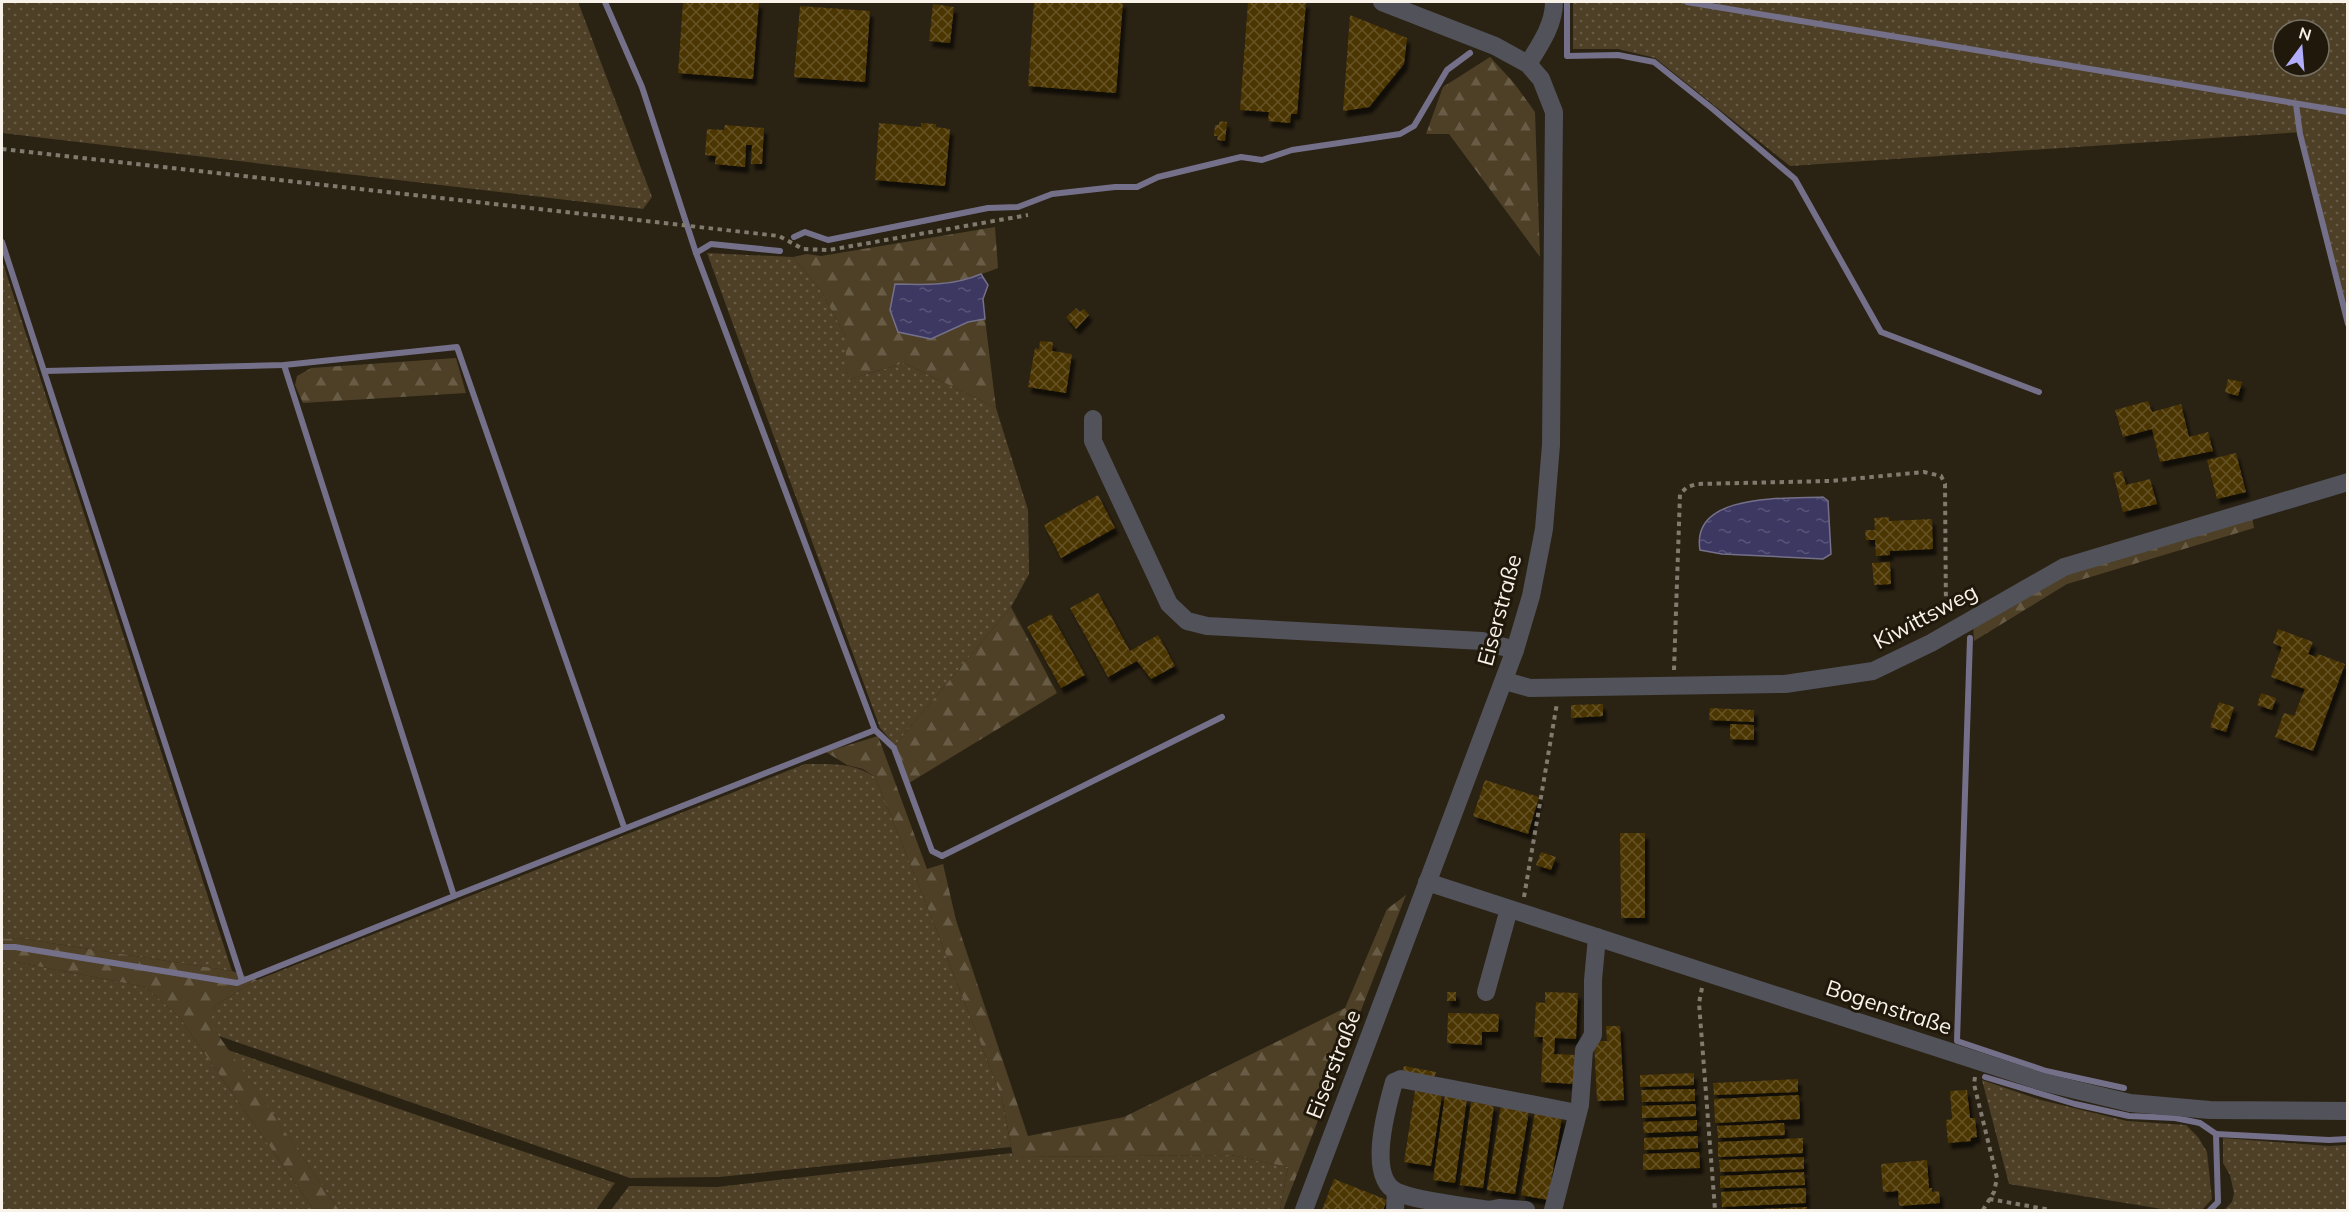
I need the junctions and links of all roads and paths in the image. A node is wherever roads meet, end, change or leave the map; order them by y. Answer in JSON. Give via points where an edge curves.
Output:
{"nodes":[{"id":1,"x":1382,"y":2,"type":"edge"},
{"id":2,"x":1554,"y":2,"type":"edge"},
{"id":3,"x":1528,"y":64,"type":"junction"},
{"id":4,"x":2,"y":148,"type":"edge"},
{"id":5,"x":1028,"y":215,"type":"dead end"},
{"id":6,"x":1093,"y":419,"type":"dead end"},
{"id":7,"x":2348,"y":482,"type":"edge"},
{"id":8,"x":1950,"y":632,"type":"junction"},
{"id":9,"x":1515,"y":650,"type":"junction"},
{"id":10,"x":1505,"y":681,"type":"junction"},
{"id":11,"x":1673,"y":685,"type":"junction"},
{"id":12,"x":1559,"y":687,"type":"junction"},
{"id":13,"x":1428,"y":882,"type":"junction"},
{"id":14,"x":1515,"y":911,"type":"junction"},
{"id":15,"x":1597,"y":937,"type":"junction"},
{"id":16,"x":1705,"y":972,"type":"junction"},
{"id":17,"x":1486,"y":992,"type":"dead end"},
{"id":18,"x":1978,"y":1061,"type":"junction"},
{"id":19,"x":2348,"y":1111,"type":"edge"},
{"id":20,"x":1577,"y":1113,"type":"junction"},
{"id":21,"x":1396,"y":1192,"type":"junction"},
{"id":22,"x":1989,"y":1199,"type":"junction"},
{"id":23,"x":1304,"y":1210,"type":"edge"},
{"id":24,"x":1395,"y":1210,"type":"edge"},
{"id":25,"x":1489,"y":1210,"type":"edge"},
{"id":26,"x":1518,"y":1210,"type":"edge"},
{"id":27,"x":1526,"y":1210,"type":"edge"},
{"id":28,"x":1553,"y":1210,"type":"edge"},
{"id":29,"x":1715,"y":1210,"type":"edge"},
{"id":30,"x":1983,"y":1210,"type":"edge"},
{"id":31,"x":2051,"y":1210,"type":"edge"}],
"edges":[{"from":1,"to":3,"type":"street","via":[[1495,46]]},
{"from":2,"to":3,"type":"street","via":[[1554,15]]},
{"from":3,"to":9,"type":"street","name":"Eiserstraße","via":[[1541,79],[1554,112],[1551,445],[1544,529]]},
{"from":4,"to":5,"type":"path","via":[[779,236],[804,249],[829,250]]},
{"from":6,"to":9,"type":"street","via":[[1093,441],[1102,461],[1169,604],[1187,621],[1207,626],[1482,641]]},
{"from":7,"to":8,"type":"street","name":"Kiwittsweg","via":[[2064,567]]},
{"from":8,"to":11,"type":"street","name":"Kiwittsweg","via":[[1873,671],[1785,684]]},
{"from":8,"to":11,"type":"path","via":[[1946,625],[1945,484],[1941,476],[1924,472],[1830,482],[1697,484],[1680,494]]},
{"from":9,"to":10,"type":"street","name":"Eiserstraße"},
{"from":10,"to":12,"type":"street","name":"Kiwittsweg","via":[[1530,688]]},
{"from":10,"to":13,"type":"street","name":"Eiserstraße"},
{"from":11,"to":12,"type":"street","name":"Kiwittsweg"},
{"from":12,"to":14,"type":"path"},
{"from":13,"to":14,"type":"street","name":"Bogenstraße"},
{"from":13,"to":23,"type":"street","name":"Eiserstraße"},
{"from":14,"to":15,"type":"street","name":"Bogenstraße"},
{"from":14,"to":17,"type":"street"},
{"from":15,"to":16,"type":"street","name":"Bogenstraße"},
{"from":15,"to":20,"type":"street","via":[[1593,1035],[1584,1050]]},
{"from":16,"to":18,"type":"street","name":"Bogenstraße"},
{"from":16,"to":29,"type":"path","via":[[1699,1003]]},
{"from":18,"to":19,"type":"street","name":"Bogenstraße","via":[[2130,1103],[2210,1110]]},
{"from":18,"to":22,"type":"path","via":[[1974,1084],[1997,1178]]},
{"from":20,"to":21,"type":"street","via":[[1401,1078],[1394,1082],[1380,1153],[1381,1172]]},
{"from":20,"to":28,"type":"street"},
{"from":21,"to":24,"type":"street"},
{"from":21,"to":25,"type":"street"},
{"from":22,"to":30,"type":"path"},
{"from":22,"to":31,"type":"path"},
{"from":25,"to":26,"type":"street"},
{"from":26,"to":27,"type":"street"}]}
